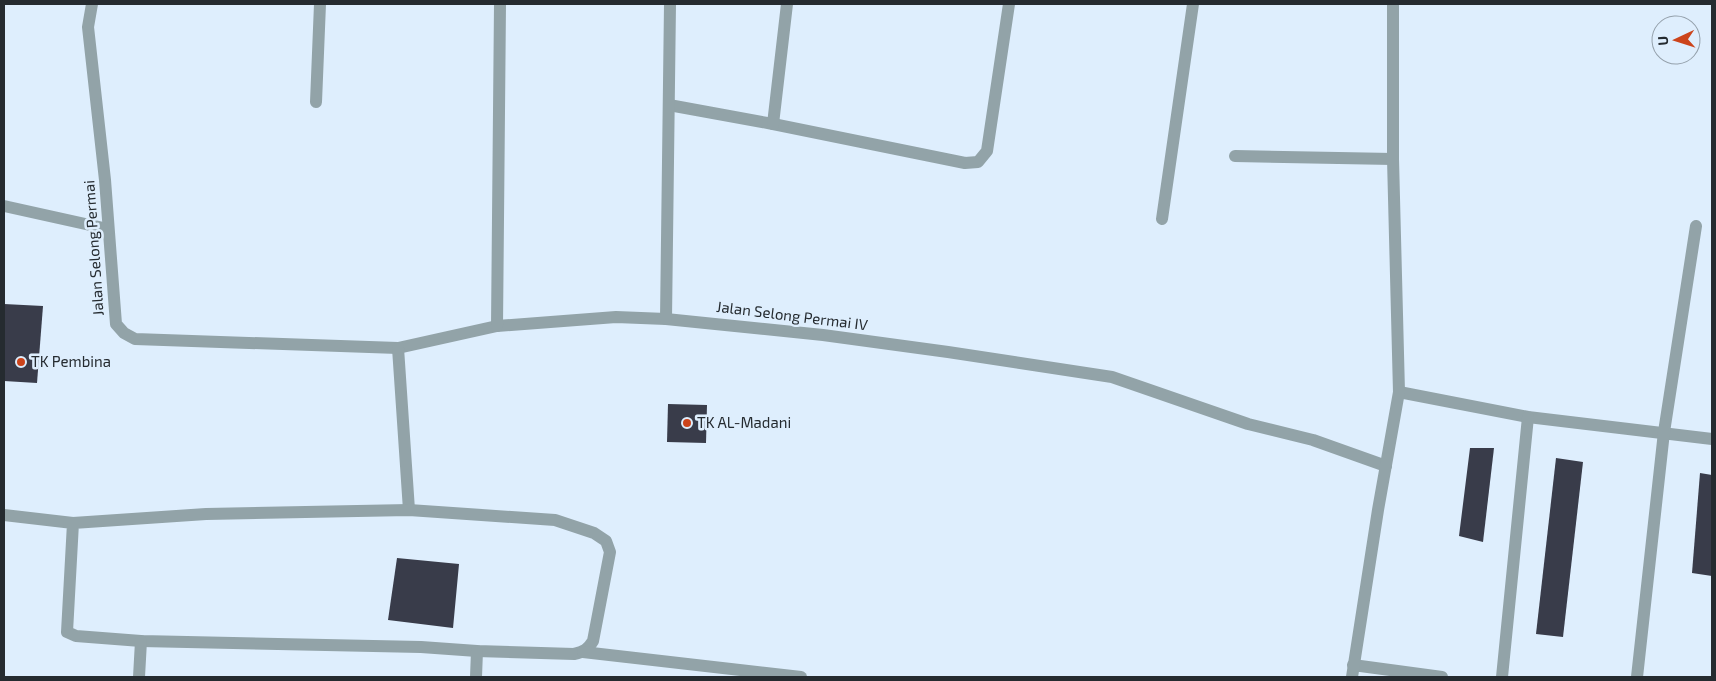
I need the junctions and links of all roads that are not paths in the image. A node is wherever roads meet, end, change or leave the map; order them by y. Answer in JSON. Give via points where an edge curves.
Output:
{"nodes":[{"id":1,"x":92,"y":4,"type":"edge"},
{"id":2,"x":320,"y":4,"type":"edge"},
{"id":3,"x":500,"y":4,"type":"edge"},
{"id":4,"x":670,"y":4,"type":"edge"},
{"id":5,"x":787,"y":4,"type":"edge"},
{"id":6,"x":1009,"y":4,"type":"edge"},
{"id":7,"x":1193,"y":4,"type":"edge"},
{"id":8,"x":1393,"y":4,"type":"edge"},
{"id":9,"x":316,"y":102,"type":"dead end"},
{"id":10,"x":669,"y":105,"type":"junction"},
{"id":11,"x":773,"y":124,"type":"junction"},
{"id":12,"x":1235,"y":156,"type":"dead end"},
{"id":13,"x":1393,"y":160,"type":"junction"},
{"id":14,"x":4,"y":206,"type":"edge"},
{"id":15,"x":1162,"y":219,"type":"dead end"},
{"id":16,"x":1696,"y":226,"type":"dead end"},
{"id":17,"x":108,"y":229,"type":"junction"},
{"id":18,"x":666,"y":318,"type":"junction"},
{"id":19,"x":497,"y":326,"type":"junction"},
{"id":20,"x":398,"y":348,"type":"junction"},
{"id":21,"x":1399,"y":392,"type":"junction"},
{"id":22,"x":1528,"y":417,"type":"junction"},
{"id":23,"x":1664,"y":432,"type":"junction"},
{"id":24,"x":1712,"y":438,"type":"edge"},
{"id":25,"x":1386,"y":466,"type":"junction"},
{"id":26,"x":409,"y":510,"type":"junction"},
{"id":27,"x":4,"y":515,"type":"edge"},
{"id":28,"x":73,"y":523,"type":"junction"},
{"id":29,"x":141,"y":640,"type":"junction"},
{"id":30,"x":477,"y":651,"type":"junction"},
{"id":31,"x":583,"y":652,"type":"junction"},
{"id":32,"x":1353,"y":671,"type":"edge"},
{"id":33,"x":140,"y":677,"type":"edge"},
{"id":34,"x":476,"y":677,"type":"edge"},
{"id":35,"x":801,"y":677,"type":"edge"},
{"id":36,"x":1442,"y":677,"type":"edge"},
{"id":37,"x":1502,"y":677,"type":"edge"},
{"id":38,"x":1637,"y":677,"type":"edge"}],
"edges":[{"from":1,"to":17,"type":"street","name":"Jalan Selong Permai","via":[[88,27],[106,180]]},
{"from":2,"to":9,"type":"street"},
{"from":3,"to":19,"type":"street"},
{"from":4,"to":10,"type":"street"},
{"from":5,"to":11,"type":"street"},
{"from":6,"to":11,"type":"street","via":[[987,151],[978,162],[965,163]]},
{"from":7,"to":15,"type":"street"},
{"from":8,"to":13,"type":"street"},
{"from":10,"to":11,"type":"street"},
{"from":10,"to":18,"type":"street"},
{"from":12,"to":13,"type":"street"},
{"from":13,"to":21,"type":"street"},
{"from":14,"to":17,"type":"street"},
{"from":16,"to":23,"type":"street"},
{"from":17,"to":20,"type":"street","name":"Jalan Selong Permai","via":[[116,324],[135,339]]},
{"from":18,"to":19,"type":"street","name":"Jalan Selong Permai IV","via":[[616,317]]},
{"from":18,"to":25,"type":"street","name":"Jalan Selong Permai IV","via":[[824,335],[1112,377],[1248,424],[1313,440]]},
{"from":19,"to":20,"type":"street","name":"Jalan Selong Permai IV"},
{"from":20,"to":26,"type":"street"},
{"from":21,"to":22,"type":"street"},
{"from":21,"to":25,"type":"street"},
{"from":22,"to":23,"type":"street"},
{"from":22,"to":37,"type":"street"},
{"from":23,"to":24,"type":"street"},
{"from":23,"to":38,"type":"street"},
{"from":25,"to":32,"type":"street"},
{"from":26,"to":28,"type":"street","via":[[206,514]]},
{"from":26,"to":31,"type":"street","via":[[555,520],[594,533],[606,541],[610,552],[593,641]]},
{"from":27,"to":28,"type":"street"},
{"from":28,"to":29,"type":"street","via":[[67,632],[76,636]]},
{"from":29,"to":30,"type":"street"},
{"from":29,"to":33,"type":"street"},
{"from":30,"to":31,"type":"street"},
{"from":30,"to":34,"type":"street"},
{"from":31,"to":35,"type":"street"},
{"from":32,"to":36,"type":"street"}]}
